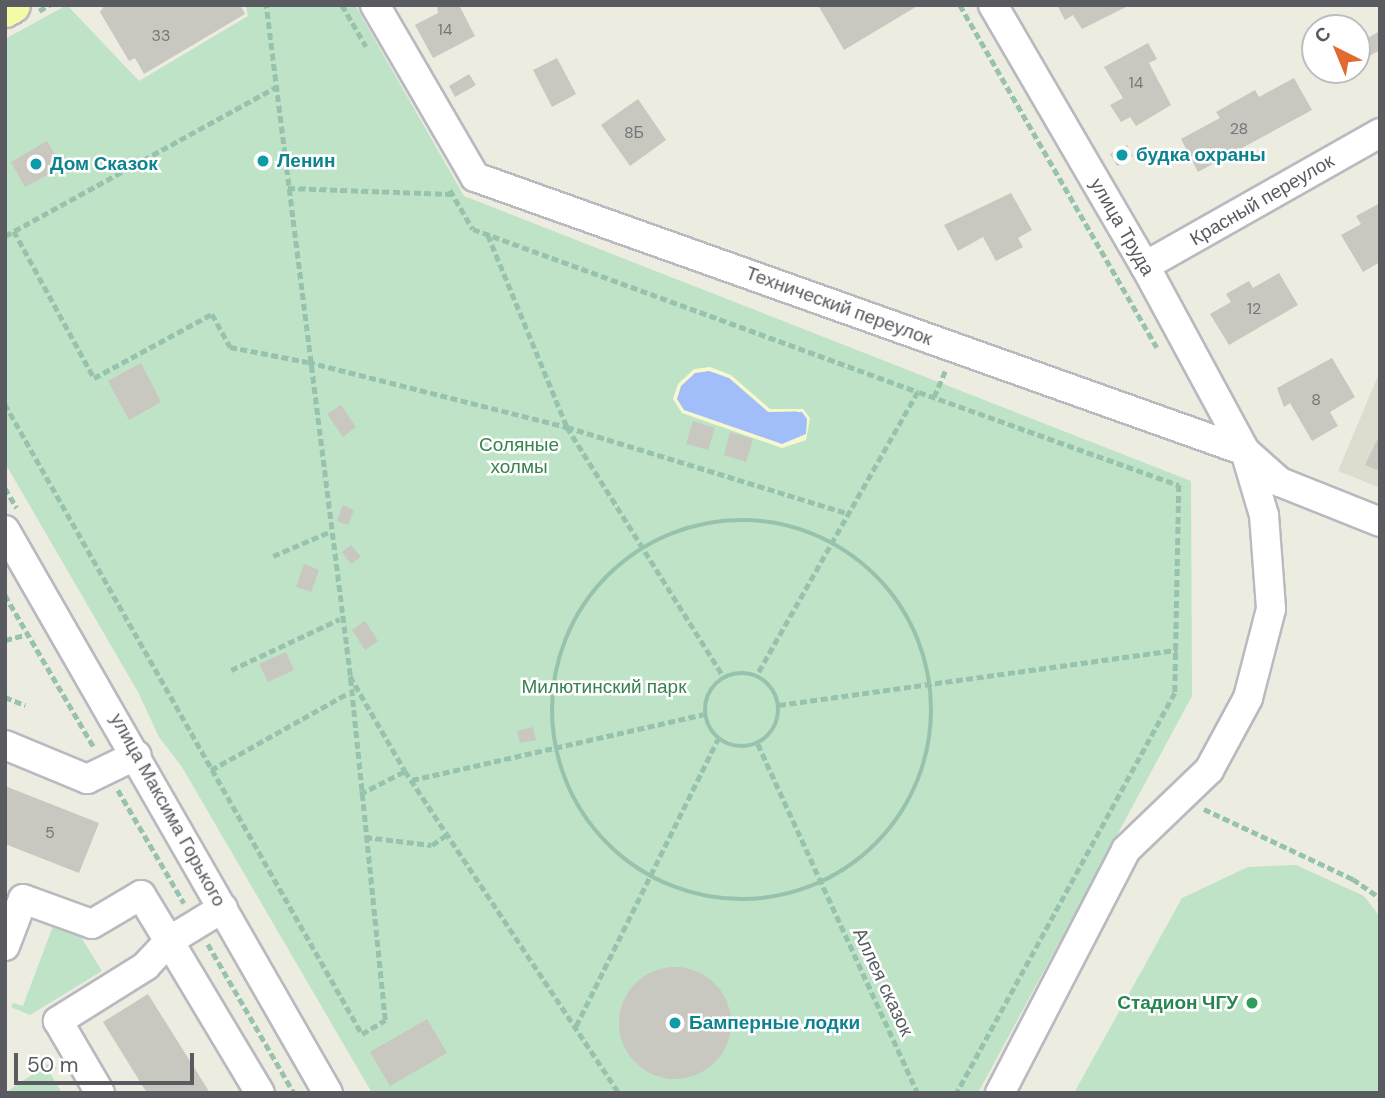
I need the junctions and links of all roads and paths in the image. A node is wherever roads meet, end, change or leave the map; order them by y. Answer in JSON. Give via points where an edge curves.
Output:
{"nodes":[{"id":1,"x":12,"y":5,"type":"edge"},
{"id":2,"x":266,"y":5,"type":"edge"},
{"id":3,"x":342,"y":5,"type":"edge"},
{"id":4,"x":374,"y":5,"type":"edge"},
{"id":5,"x":960,"y":5,"type":"edge"},
{"id":6,"x":993,"y":5,"type":"edge"},
{"id":7,"x":5,"y":9,"type":"edge"},
{"id":8,"x":370,"y":52,"type":"dead end"},
{"id":9,"x":276,"y":87,"type":"junction"},
{"id":10,"x":1380,"y":133,"type":"edge"},
{"id":11,"x":445,"y":182,"type":"dead end"},
{"id":12,"x":288,"y":188,"type":"junction"},
{"id":13,"x":452,"y":194,"type":"junction"},
{"id":14,"x":14,"y":231,"type":"junction"},
{"id":15,"x":488,"y":234,"type":"junction"},
{"id":16,"x":5,"y":236,"type":"edge"},
{"id":17,"x":1145,"y":267,"type":"junction"},
{"id":18,"x":1164,"y":359,"type":"dead end"},
{"id":19,"x":308,"y":362,"type":"junction"},
{"id":20,"x":919,"y":392,"type":"junction"},
{"id":21,"x":5,"y":404,"type":"edge"},
{"id":22,"x":567,"y":427,"type":"junction"},
{"id":23,"x":1245,"y":451,"type":"junction"},
{"id":24,"x":849,"y":514,"type":"junction"},
{"id":25,"x":1380,"y":522,"type":"edge"},
{"id":26,"x":5,"y":530,"type":"edge"},
{"id":27,"x":329,"y":532,"type":"junction"},
{"id":28,"x":832,"y":543,"type":"junction"},
{"id":29,"x":643,"y":548,"type":"junction"},
{"id":30,"x":273,"y":556,"type":"dead end"},
{"id":31,"x":5,"y":595,"type":"edge"},
{"id":32,"x":340,"y":619,"type":"junction"},
{"id":33,"x":29,"y":635,"type":"junction"},
{"id":34,"x":5,"y":640,"type":"edge"},
{"id":35,"x":1177,"y":650,"type":"junction"},
{"id":36,"x":231,"y":670,"type":"dead end"},
{"id":37,"x":757,"y":675,"type":"junction"},
{"id":38,"x":350,"y":676,"type":"junction"},
{"id":39,"x":724,"y":677,"type":"junction"},
{"id":40,"x":931,"y":684,"type":"junction"},
{"id":41,"x":348,"y":693,"type":"junction"},
{"id":42,"x":5,"y":697,"type":"edge"},
{"id":43,"x":25,"y":705,"type":"dead end"},
{"id":44,"x":779,"y":705,"type":"junction"},
{"id":45,"x":704,"y":715,"type":"junction"},
{"id":46,"x":718,"y":739,"type":"junction"},
{"id":47,"x":758,"y":744,"type":"junction"},
{"id":48,"x":5,"y":746,"type":"edge"},
{"id":49,"x":555,"y":746,"type":"junction"},
{"id":50,"x":137,"y":755,"type":"junction"},
{"id":51,"x":107,"y":769,"type":"junction"},
{"id":52,"x":211,"y":770,"type":"junction"},
{"id":53,"x":405,"y":771,"type":"junction"},
{"id":54,"x":412,"y":780,"type":"junction"},
{"id":55,"x":360,"y":794,"type":"junction"},
{"id":56,"x":1183,"y":795,"type":"junction"},
{"id":57,"x":448,"y":834,"type":"junction"},
{"id":58,"x":365,"y":837,"type":"junction"},
{"id":59,"x":651,"y":876,"type":"junction"},
{"id":60,"x":822,"y":884,"type":"junction"},
{"id":61,"x":1380,"y":898,"type":"edge"},
{"id":62,"x":223,"y":908,"type":"junction"},
{"id":63,"x":197,"y":924,"type":"junction"},
{"id":64,"x":169,"y":941,"type":"junction"},
{"id":65,"x":5,"y":946,"type":"edge"},
{"id":66,"x":576,"y":1027,"type":"junction"},
{"id":67,"x":100,"y":1093,"type":"edge"},
{"id":68,"x":260,"y":1093,"type":"edge"},
{"id":69,"x":294,"y":1093,"type":"edge"},
{"id":70,"x":328,"y":1093,"type":"edge"},
{"id":71,"x":619,"y":1093,"type":"edge"},
{"id":72,"x":918,"y":1093,"type":"edge"},
{"id":73,"x":957,"y":1093,"type":"edge"},
{"id":74,"x":1000,"y":1093,"type":"edge"}],
"edges":[{"from":1,"to":7,"type":"main road"},
{"from":2,"to":9,"type":"path"},
{"from":3,"to":8,"type":"path"},
{"from":4,"to":23,"type":"street","name":"Технический переулок","via":[[475,177]]},
{"from":5,"to":18,"type":"path"},
{"from":6,"to":17,"type":"street","name":"улица Труда"},
{"from":9,"to":12,"type":"path"},
{"from":9,"to":14,"type":"path"},
{"from":10,"to":17,"type":"street","name":"Красный переулок"},
{"from":11,"to":13,"type":"path"},
{"from":12,"to":13,"type":"path"},
{"from":12,"to":19,"type":"path"},
{"from":13,"to":15,"type":"path","via":[[473,229]]},
{"from":14,"to":16,"type":"path"},
{"from":14,"to":19,"type":"path","via":[[94,378],[212,314],[230,347]]},
{"from":15,"to":20,"type":"path"},
{"from":15,"to":22,"type":"path"},
{"from":17,"to":23,"type":"street","name":"улица Труда"},
{"from":19,"to":22,"type":"path"},
{"from":19,"to":27,"type":"path"},
{"from":20,"to":24,"type":"path"},
{"from":20,"to":35,"type":"path","via":[[1179,485]]},
{"from":21,"to":52,"type":"path"},
{"from":22,"to":24,"type":"path"},
{"from":22,"to":29,"type":"path"},
{"from":23,"to":25,"type":"street","name":"Технический переулок","via":[[1280,482]]},
{"from":23,"to":56,"type":"street","via":[[1264,515],[1271,609],[1248,698],[1209,770]]},
{"from":24,"to":28,"type":"path"},
{"from":26,"to":50,"type":"street","name":"улица Максима Горького"},
{"from":27,"to":30,"type":"path"},
{"from":27,"to":32,"type":"path"},
{"from":28,"to":29,"type":"path","via":[[819,535],[761,520],[703,523]]},
{"from":28,"to":37,"type":"path"},
{"from":28,"to":40,"type":"path","via":[[872,569],[912,621]]},
{"from":29,"to":39,"type":"path"},
{"from":29,"to":49,"type":"path","via":[[605,577],[572,623],[554,676]]},
{"from":31,"to":33,"type":"path"},
{"from":32,"to":36,"type":"path"},
{"from":32,"to":38,"type":"path"},
{"from":33,"to":34,"type":"path"},
{"from":33,"to":51,"type":"path"},
{"from":35,"to":40,"type":"path"},
{"from":35,"to":73,"type":"path","via":[[1175,693]]},
{"from":37,"to":39,"type":"path"},
{"from":37,"to":44,"type":"path","via":[[775,692]]},
{"from":38,"to":41,"type":"path"},
{"from":38,"to":53,"type":"path"},
{"from":39,"to":45,"type":"path","via":[[708,693]]},
{"from":40,"to":44,"type":"path"},
{"from":40,"to":60,"type":"path","via":[[930,743],[910,801],[873,849]]},
{"from":41,"to":52,"type":"path"},
{"from":41,"to":55,"type":"path"},
{"from":42,"to":43,"type":"path"},
{"from":44,"to":47,"type":"path","via":[[775,728]]},
{"from":45,"to":46,"type":"path"},
{"from":45,"to":49,"type":"path"},
{"from":46,"to":47,"type":"path","via":[[730,746]]},
{"from":46,"to":59,"type":"path"},
{"from":47,"to":60,"type":"path","name":"Аллея сказок"},
{"from":48,"to":51,"type":"street","via":[[87,779]]},
{"from":49,"to":54,"type":"path"},
{"from":49,"to":59,"type":"path","via":[[573,803],[620,859]]},
{"from":50,"to":51,"type":"street"},
{"from":50,"to":62,"type":"street","name":"улица Максима Горького"},
{"from":51,"to":63,"type":"path"},
{"from":52,"to":58,"type":"path","via":[[362,1034],[384,1020]]},
{"from":53,"to":54,"type":"path"},
{"from":53,"to":55,"type":"path"},
{"from":54,"to":57,"type":"path"},
{"from":55,"to":58,"type":"path"},
{"from":56,"to":61,"type":"path","via":[[1209,813],[1353,880]]},
{"from":56,"to":74,"type":"street","via":[[1126,849]]},
{"from":57,"to":58,"type":"path","via":[[432,845]]},
{"from":57,"to":66,"type":"path"},
{"from":59,"to":60,"type":"path","via":[[683,893],[754,902]]},
{"from":59,"to":66,"type":"path"},
{"from":60,"to":72,"type":"path","name":"Аллея сказок"},
{"from":62,"to":63,"type":"street"},
{"from":62,"to":70,"type":"street","name":"улица Максима Горького"},
{"from":63,"to":64,"type":"street"},
{"from":63,"to":69,"type":"path"},
{"from":64,"to":65,"type":"street","via":[[141,895],[92,924],[23,899]]},
{"from":64,"to":67,"type":"street","via":[[146,966],[58,1021]]},
{"from":64,"to":68,"type":"street"},
{"from":66,"to":71,"type":"path"}]}
